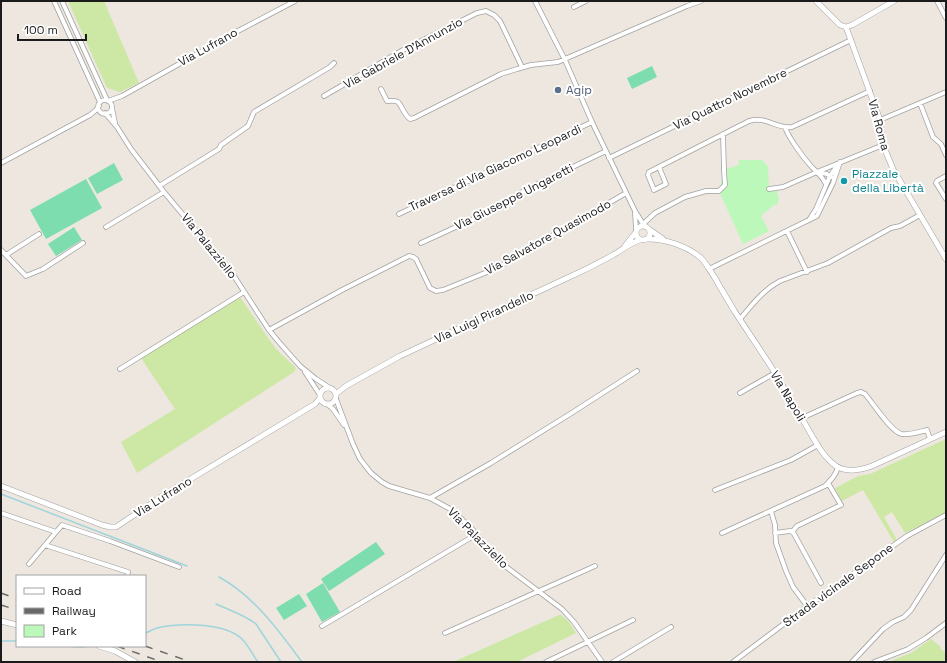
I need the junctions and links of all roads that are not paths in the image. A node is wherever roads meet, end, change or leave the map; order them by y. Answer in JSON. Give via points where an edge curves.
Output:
{"nodes":[{"id":1,"x":54,"y":1,"type":"edge"},
{"id":2,"x":62,"y":1,"type":"edge"},
{"id":3,"x":295,"y":1,"type":"edge"},
{"id":4,"x":535,"y":1,"type":"edge"},
{"id":5,"x":586,"y":1,"type":"edge"},
{"id":6,"x":700,"y":1,"type":"edge"},
{"id":7,"x":816,"y":1,"type":"edge"},
{"id":8,"x":894,"y":1,"type":"edge"},
{"id":9,"x":937,"y":1,"type":"edge"},
{"id":10,"x":574,"y":7,"type":"dead end"},
{"id":11,"x":946,"y":18,"type":"edge"},
{"id":12,"x":846,"y":27,"type":"junction"},
{"id":13,"x":851,"y":40,"type":"junction"},
{"id":14,"x":565,"y":60,"type":"junction"},
{"id":15,"x":334,"y":63,"type":"dead end"},
{"id":16,"x":522,"y":67,"type":"junction"},
{"id":17,"x":381,"y":89,"type":"dead end"},
{"id":18,"x":870,"y":92,"type":"junction"},
{"id":19,"x":946,"y":92,"type":"edge"},
{"id":20,"x":122,"y":96,"type":"junction"},
{"id":21,"x":324,"y":96,"type":"dead end"},
{"id":22,"x":108,"y":100,"type":"junction"},
{"id":23,"x":920,"y":103,"type":"junction"},
{"id":24,"x":100,"y":104,"type":"junction"},
{"id":25,"x":112,"y":107,"type":"junction"},
{"id":26,"x":103,"y":113,"type":"junction"},
{"id":27,"x":90,"y":114,"type":"junction"},
{"id":28,"x":880,"y":120,"type":"junction"},
{"id":29,"x":592,"y":122,"type":"junction"},
{"id":30,"x":116,"y":127,"type":"junction"},
{"id":31,"x":785,"y":128,"type":"junction"},
{"id":32,"x":723,"y":134,"type":"junction"},
{"id":33,"x":883,"y":145,"type":"junction"},
{"id":34,"x":944,"y":146,"type":"edge"},
{"id":35,"x":606,"y":151,"type":"junction"},
{"id":36,"x":946,"y":155,"type":"edge"},
{"id":37,"x":609,"y":158,"type":"junction"},
{"id":38,"x":840,"y":162,"type":"junction"},
{"id":39,"x":1,"y":163,"type":"edge"},
{"id":40,"x":659,"y":167,"type":"junction"},
{"id":41,"x":817,"y":172,"type":"junction"},
{"id":42,"x":830,"y":176,"type":"junction"},
{"id":43,"x":946,"y":176,"type":"edge"},
{"id":44,"x":833,"y":183,"type":"junction"},
{"id":45,"x":826,"y":184,"type":"junction"},
{"id":46,"x":159,"y":186,"type":"junction"},
{"id":47,"x":769,"y":188,"type":"dead end"},
{"id":48,"x":164,"y":192,"type":"junction"},
{"id":49,"x":626,"y":193,"type":"junction"},
{"id":50,"x":946,"y":199,"type":"edge"},
{"id":51,"x":635,"y":211,"type":"junction"},
{"id":52,"x":399,"y":214,"type":"dead end"},
{"id":53,"x":920,"y":216,"type":"junction"},
{"id":54,"x":809,"y":220,"type":"junction"},
{"id":55,"x":106,"y":227,"type":"dead end"},
{"id":56,"x":643,"y":228,"type":"junction"},
{"id":57,"x":787,"y":231,"type":"junction"},
{"id":58,"x":39,"y":234,"type":"dead end"},
{"id":59,"x":648,"y":239,"type":"junction"},
{"id":60,"x":640,"y":240,"type":"junction"},
{"id":61,"x":664,"y":240,"type":"junction"},
{"id":62,"x":83,"y":242,"type":"dead end"},
{"id":63,"x":421,"y":242,"type":"dead end"},
{"id":64,"x":623,"y":248,"type":"junction"},
{"id":65,"x":1,"y":250,"type":"edge"},
{"id":66,"x":6,"y":255,"type":"junction"},
{"id":67,"x":946,"y":259,"type":"edge"},
{"id":68,"x":709,"y":268,"type":"junction"},
{"id":69,"x":807,"y":272,"type":"junction"},
{"id":70,"x":244,"y":292,"type":"junction"},
{"id":71,"x":740,"y":319,"type":"junction"},
{"id":72,"x":269,"y":330,"type":"junction"},
{"id":73,"x":300,"y":366,"type":"junction"},
{"id":74,"x":120,"y":369,"type":"dead end"},
{"id":75,"x":637,"y":371,"type":"dead end"},
{"id":76,"x":775,"y":373,"type":"junction"},
{"id":77,"x":334,"y":392,"type":"junction"},
{"id":78,"x":740,"y":393,"type":"dead end"},
{"id":79,"x":320,"y":396,"type":"junction"},
{"id":80,"x":315,"y":404,"type":"junction"},
{"id":81,"x":326,"y":404,"type":"junction"},
{"id":82,"x":802,"y":418,"type":"junction"},
{"id":83,"x":347,"y":431,"type":"junction"},
{"id":84,"x":946,"y":432,"type":"edge"},
{"id":85,"x":930,"y":439,"type":"junction"},
{"id":86,"x":818,"y":445,"type":"junction"},
{"id":87,"x":838,"y":467,"type":"junction"},
{"id":88,"x":828,"y":483,"type":"junction"},
{"id":89,"x":1,"y":486,"type":"edge"},
{"id":90,"x":715,"y":490,"type":"dead end"},
{"id":91,"x":430,"y":498,"type":"junction"},
{"id":92,"x":771,"y":510,"type":"junction"},
{"id":93,"x":1,"y":514,"type":"edge"},
{"id":94,"x":946,"y":515,"type":"edge"},
{"id":95,"x":56,"y":532,"type":"junction"},
{"id":96,"x":792,"y":532,"type":"junction"},
{"id":97,"x":722,"y":533,"type":"dead end"},
{"id":98,"x":776,"y":533,"type":"junction"},
{"id":99,"x":477,"y":534,"type":"junction"},
{"id":100,"x":45,"y":545,"type":"junction"},
{"id":101,"x":946,"y":555,"type":"edge"},
{"id":102,"x":29,"y":564,"type":"dead end"},
{"id":103,"x":595,"y":566,"type":"dead end"},
{"id":104,"x":179,"y":567,"type":"dead end"},
{"id":105,"x":127,"y":575,"type":"edge"},
{"id":106,"x":821,"y":583,"type":"dead end"},
{"id":107,"x":538,"y":591,"type":"junction"},
{"id":108,"x":809,"y":605,"type":"junction"},
{"id":109,"x":633,"y":620,"type":"dead end"},
{"id":110,"x":1,"y":621,"type":"edge"},
{"id":111,"x":946,"y":623,"type":"edge"},
{"id":112,"x":16,"y":625,"type":"edge"},
{"id":113,"x":322,"y":626,"type":"dead end"},
{"id":114,"x":671,"y":627,"type":"dead end"},
{"id":115,"x":445,"y":633,"type":"dead end"},
{"id":116,"x":588,"y":641,"type":"junction"},
{"id":117,"x":102,"y":647,"type":"edge"},
{"id":118,"x":135,"y":662,"type":"edge"},
{"id":119,"x":546,"y":662,"type":"edge"},
{"id":120,"x":602,"y":662,"type":"edge"},
{"id":121,"x":613,"y":662,"type":"edge"},
{"id":122,"x":733,"y":662,"type":"edge"},
{"id":123,"x":852,"y":662,"type":"edge"},
{"id":124,"x":874,"y":662,"type":"edge"}],
"edges":[{"from":1,"to":24,"type":"street"},
{"from":2,"to":22,"type":"street"},
{"from":3,"to":20,"type":"street","name":"Via Lufrano"},
{"from":4,"to":14,"type":"street"},
{"from":5,"to":10,"type":"street"},
{"from":6,"to":14,"type":"street","name":"Via Gabriele D'Annunzio"},
{"from":7,"to":12,"type":"street","via":[[840,25]]},
{"from":8,"to":12,"type":"street"},
{"from":9,"to":11,"type":"street"},
{"from":12,"to":13,"type":"street","name":"Via Roma"},
{"from":13,"to":18,"type":"street","name":"Via Roma"},
{"from":13,"to":37,"type":"street","name":"Via Quattro Novembre"},
{"from":14,"to":16,"type":"street","name":"Via Gabriele D'Annunzio"},
{"from":14,"to":29,"type":"street"},
{"from":15,"to":46,"type":"street","via":[[254,112],[248,126],[221,145],[219,150]]},
{"from":16,"to":17,"type":"street","name":"Via Gabriele D'Annunzio","via":[[502,74],[410,119],[398,103],[387,101]]},
{"from":16,"to":21,"type":"street","name":"Via Gabriele D'Annunzio","via":[[500,21],[486,11],[477,13],[403,50]]},
{"from":18,"to":28,"type":"street","name":"Via Roma"},
{"from":18,"to":31,"type":"street","via":[[795,126]]},
{"from":19,"to":23,"type":"street"},
{"from":20,"to":22,"type":"street","name":"Via Lufrano"},
{"from":20,"to":25,"type":"street","name":"Via Lufrano"},
{"from":22,"to":24,"type":"street","via":[[103,100]]},
{"from":22,"to":25,"type":"street"},
{"from":23,"to":28,"type":"street"},
{"from":23,"to":34,"type":"street","via":[[933,137]]},
{"from":24,"to":26,"type":"street","via":[[99,108]]},
{"from":24,"to":27,"type":"street"},
{"from":25,"to":26,"type":"street","via":[[109,112]]},
{"from":25,"to":30,"type":"street","name":"Via Palazziello"},
{"from":26,"to":27,"type":"street"},
{"from":26,"to":30,"type":"street","name":"Via Palazziello"},
{"from":27,"to":39,"type":"street"},
{"from":28,"to":33,"type":"street","name":"Via Roma"},
{"from":29,"to":35,"type":"street"},
{"from":29,"to":52,"type":"street","name":"Traversa di Via Giacomo Leopardi"},
{"from":30,"to":46,"type":"street","name":"Via Palazziello"},
{"from":31,"to":32,"type":"street","via":[[755,119]]},
{"from":31,"to":41,"type":"street"},
{"from":32,"to":40,"type":"street"},
{"from":32,"to":56,"type":"street","via":[[725,185],[719,191],[706,191],[686,197],[655,213]]},
{"from":33,"to":38,"type":"street"},
{"from":33,"to":53,"type":"street","name":"Via Roma","via":[[895,174]]},
{"from":34,"to":36,"type":"street"},
{"from":35,"to":37,"type":"street"},
{"from":35,"to":63,"type":"street","name":"Via Giuseppe Ungaretti","via":[[525,190],[482,215]]},
{"from":37,"to":49,"type":"street"},
{"from":38,"to":41,"type":"street"},
{"from":38,"to":42,"type":"street"},
{"from":38,"to":44,"type":"street"},
{"from":40,"to":40,"type":"street","via":[[666,184],[654,190],[648,173]]},
{"from":41,"to":42,"type":"street"},
{"from":41,"to":45,"type":"street"},
{"from":41,"to":47,"type":"street","via":[[783,187]]},
{"from":42,"to":44,"type":"street"},
{"from":42,"to":45,"type":"street"},
{"from":43,"to":50,"type":"street","via":[[936,183]]},
{"from":44,"to":54,"type":"street","via":[[818,215]]},
{"from":45,"to":54,"type":"street"},
{"from":46,"to":48,"type":"street","name":"Via Palazziello"},
{"from":48,"to":55,"type":"street"},
{"from":48,"to":70,"type":"street","name":"Via Palazziello","via":[[234,276]]},
{"from":49,"to":51,"type":"street"},
{"from":49,"to":72,"type":"street","name":"Via Salvatore Quasimodo","via":[[497,268],[443,290],[436,291],[430,288],[416,259],[409,256]]},
{"from":51,"to":56,"type":"street"},
{"from":51,"to":56,"type":"street"},
{"from":53,"to":67,"type":"street","name":"Via Roma"},
{"from":53,"to":69,"type":"street","via":[[891,228],[842,256]]},
{"from":54,"to":57,"type":"street"},
{"from":56,"to":59,"type":"street","via":[[650,235]]},
{"from":56,"to":60,"type":"street","via":[[637,237]]},
{"from":56,"to":61,"type":"street","name":"Via Napoli"},
{"from":56,"to":64,"type":"street","name":"Via Luigi Pirandello"},
{"from":57,"to":68,"type":"street"},
{"from":57,"to":69,"type":"street"},
{"from":58,"to":66,"type":"street"},
{"from":59,"to":60,"type":"street","name":"Via Napoli"},
{"from":59,"to":61,"type":"street","name":"Via Napoli"},
{"from":60,"to":64,"type":"street","name":"Via Luigi Pirandello"},
{"from":61,"to":68,"type":"street","name":"Via Napoli","via":[[692,252]]},
{"from":62,"to":66,"type":"street","via":[[43,269],[26,276]]},
{"from":64,"to":77,"type":"street","name":"Via Luigi Pirandello","via":[[588,269],[400,356]]},
{"from":65,"to":66,"type":"street"},
{"from":68,"to":71,"type":"street","name":"Via Napoli"},
{"from":69,"to":71,"type":"street","via":[[773,285]]},
{"from":70,"to":72,"type":"street","name":"Via Palazziello"},
{"from":70,"to":74,"type":"street"},
{"from":71,"to":76,"type":"street","name":"Via Napoli"},
{"from":72,"to":73,"type":"street","name":"Via Palazziello"},
{"from":73,"to":77,"type":"street","name":"Via Palazziello"},
{"from":73,"to":79,"type":"street","name":"Via Palazziello"},
{"from":75,"to":91,"type":"street"},
{"from":76,"to":78,"type":"street"},
{"from":76,"to":82,"type":"street","name":"Via Napoli"},
{"from":77,"to":79,"type":"street","via":[[325,389]]},
{"from":77,"to":81,"type":"street","via":[[334,403]]},
{"from":77,"to":83,"type":"street","name":"Via Palazziello"},
{"from":79,"to":80,"type":"street","name":"Via Lufrano"},
{"from":79,"to":81,"type":"street"},
{"from":80,"to":81,"type":"street"},
{"from":80,"to":89,"type":"street","name":"Via Lufrano","via":[[116,526],[102,525]]},
{"from":81,"to":83,"type":"street","name":"Via Palazziello"},
{"from":82,"to":85,"type":"street","via":[[861,392],[897,432],[909,434],[927,430]]},
{"from":82,"to":86,"type":"street","name":"Via Napoli"},
{"from":83,"to":91,"type":"street","name":"Via Palazziello","via":[[360,459],[378,479],[395,488]]},
{"from":84,"to":85,"type":"street"},
{"from":85,"to":87,"type":"street","via":[[863,469],[846,470]]},
{"from":86,"to":87,"type":"street","name":"Via Napoli","via":[[827,458]]},
{"from":86,"to":90,"type":"street","via":[[791,460]]},
{"from":87,"to":88,"type":"street"},
{"from":88,"to":92,"type":"street"},
{"from":88,"to":96,"type":"street","via":[[841,505],[797,526]]},
{"from":91,"to":99,"type":"street","name":"Via Palazziello","via":[[452,510]]},
{"from":92,"to":97,"type":"street"},
{"from":92,"to":98,"type":"street"},
{"from":93,"to":95,"type":"street"},
{"from":94,"to":108,"type":"street","name":"Strada vicinale Sepone","via":[[906,536]]},
{"from":95,"to":100,"type":"street"},
{"from":95,"to":104,"type":"street","via":[[62,525]]},
{"from":96,"to":98,"type":"street"},
{"from":96,"to":106,"type":"street"},
{"from":98,"to":108,"type":"street","via":[[776,543],[793,587]]},
{"from":99,"to":107,"type":"street","name":"Via Palazziello","via":[[501,563]]},
{"from":99,"to":113,"type":"street"},
{"from":100,"to":102,"type":"street"},
{"from":100,"to":105,"type":"street","via":[[128,572]]},
{"from":101,"to":123,"type":"street","via":[[911,610],[883,629]]},
{"from":103,"to":107,"type":"street"},
{"from":107,"to":115,"type":"street"},
{"from":107,"to":116,"type":"street","name":"Via Palazziello","via":[[562,609]]},
{"from":108,"to":122,"type":"street","name":"Strada vicinale Sepone"},
{"from":109,"to":116,"type":"street"},
{"from":110,"to":112,"type":"street"},
{"from":111,"to":124,"type":"street","via":[[908,649]]},
{"from":114,"to":121,"type":"street"},
{"from":116,"to":119,"type":"street"},
{"from":116,"to":120,"type":"street","name":"Via Palazziello"},
{"from":117,"to":118,"type":"street"}]}
